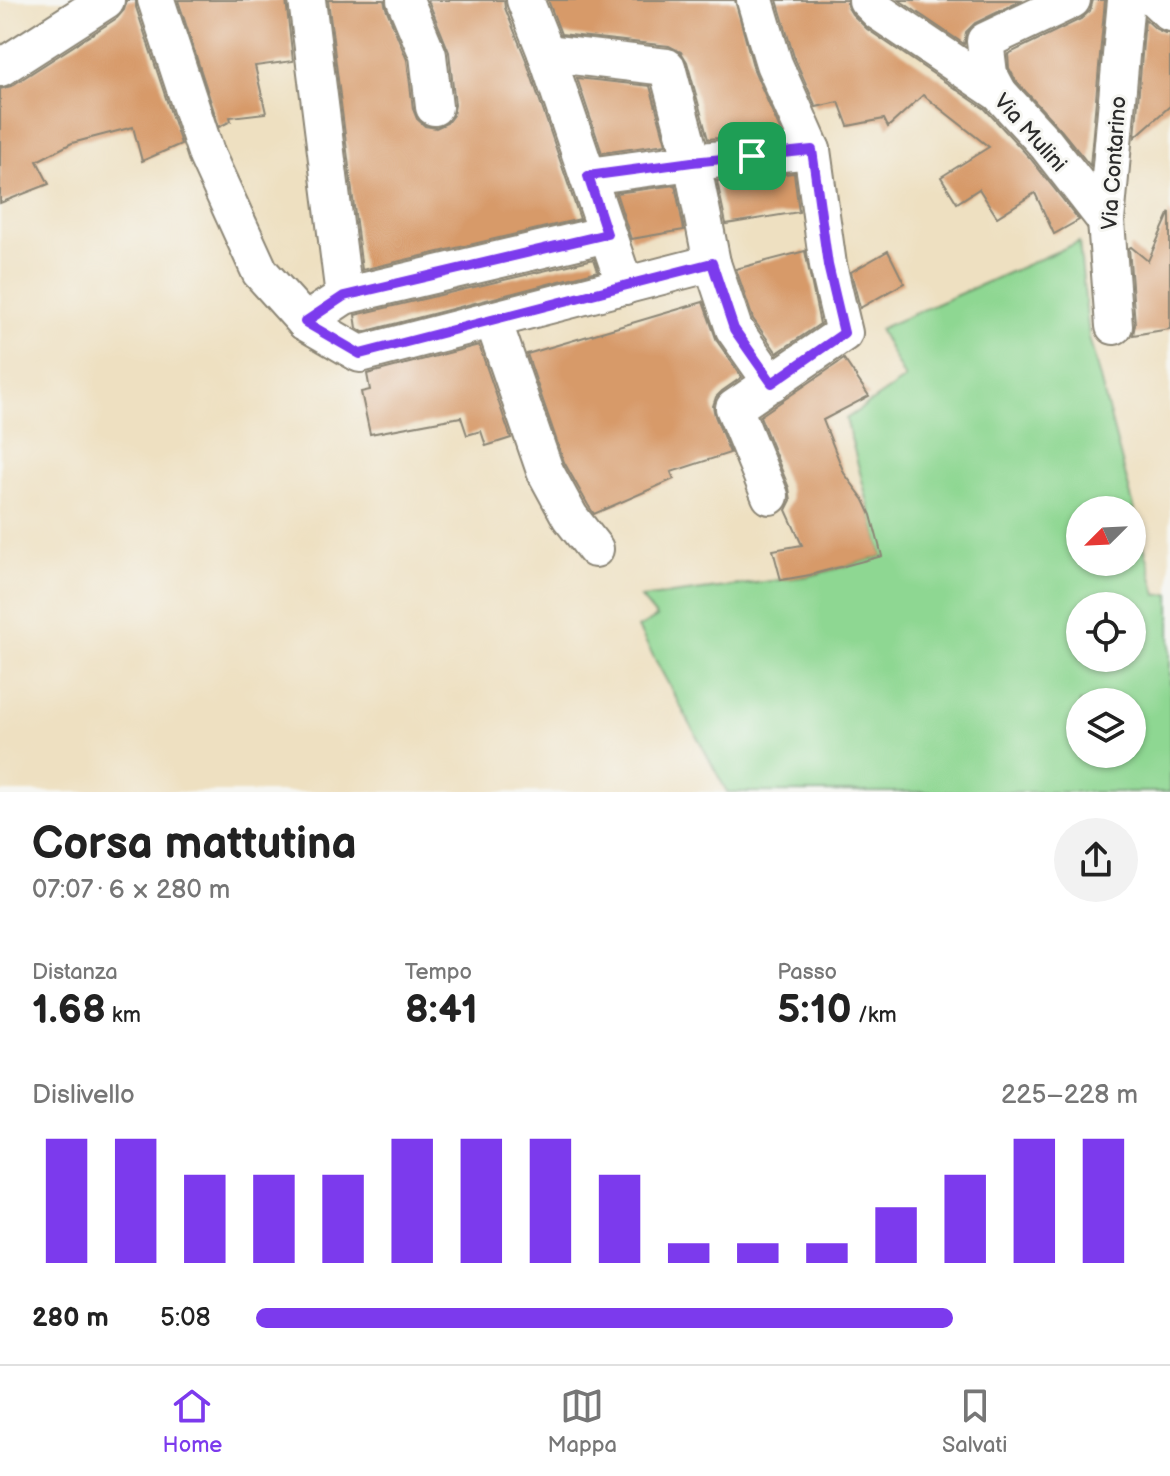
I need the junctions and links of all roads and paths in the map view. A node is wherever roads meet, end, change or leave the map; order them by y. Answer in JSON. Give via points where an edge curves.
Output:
{"nodes":[{"id":1,"x":106,"y":0,"type":"edge"},
{"id":2,"x":156,"y":0,"type":"edge"},
{"id":3,"x":307,"y":0,"type":"edge"},
{"id":4,"x":405,"y":0,"type":"edge"},
{"id":5,"x":525,"y":0,"type":"edge"},
{"id":6,"x":755,"y":0,"type":"edge"},
{"id":7,"x":867,"y":0,"type":"edge"},
{"id":8,"x":1072,"y":0,"type":"edge"},
{"id":9,"x":1126,"y":0,"type":"edge"},
{"id":10,"x":1156,"y":0,"type":"edge"},
{"id":11,"x":1170,"y":13,"type":"edge"},
{"id":12,"x":546,"y":53,"type":"junction"},
{"id":13,"x":0,"y":68,"type":"edge"},
{"id":14,"x":999,"y":93,"type":"junction"},
{"id":15,"x":434,"y":107,"type":"dead end"},
{"id":16,"x":812,"y":150,"type":"junction"},
{"id":17,"x":692,"y":162,"type":"junction"},
{"id":18,"x":588,"y":176,"type":"junction"},
{"id":19,"x":1106,"y":221,"type":"junction"},
{"id":20,"x":609,"y":238,"type":"junction"},
{"id":21,"x":714,"y":269,"type":"junction"},
{"id":22,"x":620,"y":287,"type":"junction"},
{"id":23,"x":344,"y":296,"type":"junction"},
{"id":24,"x":493,"y":320,"type":"junction"},
{"id":25,"x":305,"y":322,"type":"junction"},
{"id":26,"x":1114,"y":326,"type":"dead end"},
{"id":27,"x":772,"y":383,"type":"junction"},
{"id":28,"x":770,"y":496,"type":"dead end"},
{"id":29,"x":595,"y":549,"type":"dead end"}],
"edges":[{"from":1,"to":13,"type":"street"},
{"from":2,"to":25,"type":"street","via":[[207,156],[253,257]]},
{"from":3,"to":23,"type":"street"},
{"from":4,"to":15,"type":"street","via":[[428,55]]},
{"from":5,"to":12,"type":"street"},
{"from":6,"to":16,"type":"street","via":[[774,64]]},
{"from":7,"to":14,"type":"street","name":"Via Mulini"},
{"from":8,"to":14,"type":"street","via":[[985,41],[989,74]]},
{"from":9,"to":19,"type":"street","name":"Via Contarino"},
{"from":10,"to":11,"type":"street"},
{"from":12,"to":17,"type":"street","via":[[667,67]]},
{"from":12,"to":18,"type":"street"},
{"from":14,"to":19,"type":"street","name":"Via Mulini"},
{"from":16,"to":17,"type":"street"},
{"from":16,"to":27,"type":"street","via":[[828,265],[844,333]]},
{"from":17,"to":18,"type":"street"},
{"from":17,"to":21,"type":"street"},
{"from":18,"to":20,"type":"street"},
{"from":19,"to":26,"type":"street","name":"Via Contarino"},
{"from":20,"to":22,"type":"street"},
{"from":20,"to":23,"type":"street"},
{"from":21,"to":22,"type":"street"},
{"from":21,"to":27,"type":"street","via":[[734,329]]},
{"from":22,"to":24,"type":"street"},
{"from":23,"to":25,"type":"street"},
{"from":24,"to":25,"type":"street","via":[[360,354]]},
{"from":24,"to":29,"type":"street","via":[[545,471]]},
{"from":27,"to":28,"type":"street","via":[[734,408]]}]}
